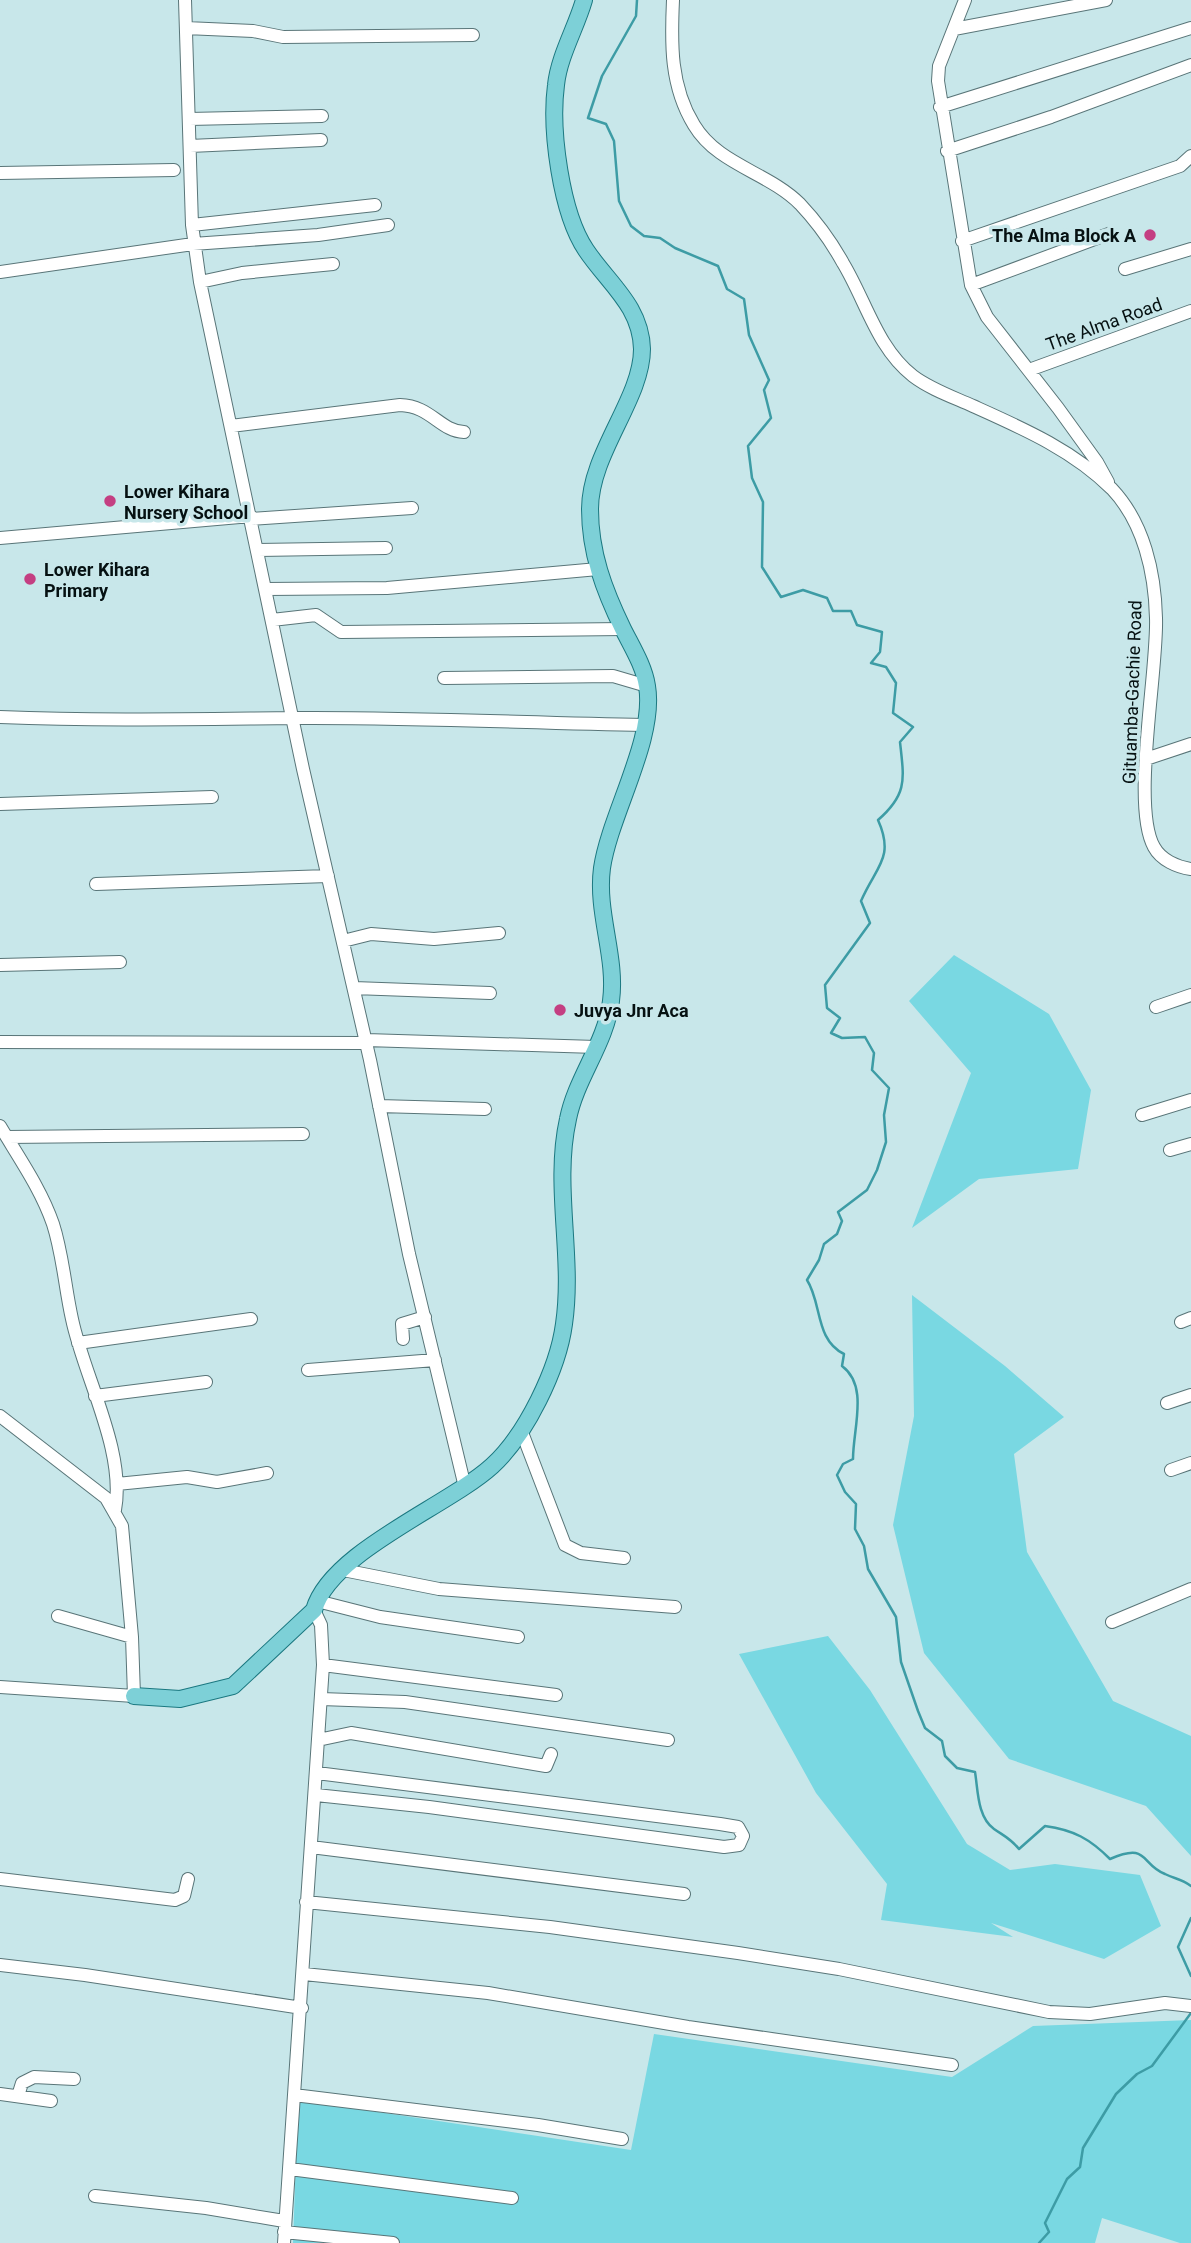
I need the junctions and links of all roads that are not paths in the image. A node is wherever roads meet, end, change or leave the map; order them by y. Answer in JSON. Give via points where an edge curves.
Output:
{"nodes":[{"id":1,"x":185,"y":0,"type":"edge"},
{"id":2,"x":584,"y":0,"type":"edge"},
{"id":3,"x":673,"y":0,"type":"edge"},
{"id":4,"x":965,"y":0,"type":"edge"},
{"id":5,"x":1106,"y":0,"type":"edge"},
{"id":6,"x":1191,"y":27,"type":"edge"},
{"id":7,"x":186,"y":28,"type":"junction"},
{"id":8,"x":954,"y":29,"type":"junction"},
{"id":9,"x":473,"y":35,"type":"dead end"},
{"id":10,"x":1191,"y":65,"type":"edge"},
{"id":11,"x":940,"y":107,"type":"junction"},
{"id":12,"x":322,"y":116,"type":"dead end"},
{"id":13,"x":189,"y":119,"type":"junction"},
{"id":14,"x":321,"y":140,"type":"dead end"},
{"id":15,"x":190,"y":146,"type":"junction"},
{"id":16,"x":947,"y":151,"type":"junction"},
{"id":17,"x":1191,"y":156,"type":"edge"},
{"id":18,"x":174,"y":170,"type":"dead end"},
{"id":19,"x":0,"y":173,"type":"edge"},
{"id":20,"x":375,"y":205,"type":"dead end"},
{"id":21,"x":192,"y":225,"type":"junction"},
{"id":22,"x":388,"y":225,"type":"dead end"},
{"id":23,"x":1111,"y":233,"type":"dead end"},
{"id":24,"x":962,"y":241,"type":"junction"},
{"id":25,"x":193,"y":244,"type":"junction"},
{"id":26,"x":1191,"y":249,"type":"edge"},
{"id":27,"x":333,"y":264,"type":"dead end"},
{"id":28,"x":1125,"y":269,"type":"dead end"},
{"id":29,"x":0,"y":272,"type":"edge"},
{"id":30,"x":200,"y":282,"type":"junction"},
{"id":31,"x":971,"y":285,"type":"junction"},
{"id":32,"x":1191,"y":311,"type":"edge"},
{"id":33,"x":1028,"y":370,"type":"junction"},
{"id":34,"x":231,"y":426,"type":"junction"},
{"id":35,"x":464,"y":432,"type":"dead end"},
{"id":36,"x":1111,"y":489,"type":"junction"},
{"id":37,"x":412,"y":508,"type":"dead end"},
{"id":38,"x":251,"y":517,"type":"junction"},
{"id":39,"x":0,"y":538,"type":"edge"},
{"id":40,"x":386,"y":548,"type":"dead end"},
{"id":41,"x":258,"y":550,"type":"junction"},
{"id":42,"x":598,"y":569,"type":"junction"},
{"id":43,"x":266,"y":589,"type":"junction"},
{"id":44,"x":272,"y":620,"type":"junction"},
{"id":45,"x":624,"y":629,"type":"junction"},
{"id":46,"x":444,"y":678,"type":"dead end"},
{"id":47,"x":647,"y":687,"type":"junction"},
{"id":48,"x":0,"y":717,"type":"edge"},
{"id":49,"x":292,"y":718,"type":"junction"},
{"id":50,"x":644,"y":725,"type":"junction"},
{"id":51,"x":1191,"y":744,"type":"edge"},
{"id":52,"x":1146,"y":759,"type":"junction"},
{"id":53,"x":212,"y":797,"type":"dead end"},
{"id":54,"x":0,"y":804,"type":"edge"},
{"id":55,"x":1191,"y":869,"type":"edge"},
{"id":56,"x":328,"y":876,"type":"junction"},
{"id":57,"x":96,"y":884,"type":"dead end"},
{"id":58,"x":499,"y":933,"type":"dead end"},
{"id":59,"x":343,"y":941,"type":"junction"},
{"id":60,"x":120,"y":962,"type":"dead end"},
{"id":61,"x":0,"y":965,"type":"edge"},
{"id":62,"x":354,"y":988,"type":"junction"},
{"id":63,"x":490,"y":993,"type":"dead end"},
{"id":64,"x":1191,"y":995,"type":"edge"},
{"id":65,"x":1156,"y":1007,"type":"dead end"},
{"id":66,"x":366,"y":1041,"type":"junction"},
{"id":67,"x":0,"y":1042,"type":"edge"},
{"id":68,"x":596,"y":1047,"type":"junction"},
{"id":69,"x":1191,"y":1100,"type":"edge"},
{"id":70,"x":379,"y":1106,"type":"junction"},
{"id":71,"x":485,"y":1109,"type":"dead end"},
{"id":72,"x":1142,"y":1115,"type":"dead end"},
{"id":73,"x":3,"y":1131,"type":"edge"},
{"id":74,"x":303,"y":1134,"type":"dead end"},
{"id":75,"x":1191,"y":1144,"type":"edge"},
{"id":76,"x":1170,"y":1150,"type":"dead end"},
{"id":77,"x":425,"y":1317,"type":"junction"},
{"id":78,"x":251,"y":1319,"type":"dead end"},
{"id":79,"x":403,"y":1339,"type":"dead end"},
{"id":80,"x":78,"y":1343,"type":"junction"},
{"id":81,"x":435,"y":1360,"type":"junction"},
{"id":82,"x":308,"y":1370,"type":"dead end"},
{"id":83,"x":206,"y":1382,"type":"dead end"},
{"id":84,"x":1191,"y":1395,"type":"edge"},
{"id":85,"x":95,"y":1396,"type":"junction"},
{"id":86,"x":1167,"y":1403,"type":"dead end"},
{"id":87,"x":0,"y":1416,"type":"edge"},
{"id":88,"x":521,"y":1430,"type":"junction"},
{"id":89,"x":1191,"y":1463,"type":"edge"},
{"id":90,"x":1171,"y":1470,"type":"dead end"},
{"id":91,"x":267,"y":1473,"type":"dead end"},
{"id":92,"x":117,"y":1485,"type":"junction"},
{"id":93,"x":465,"y":1487,"type":"junction"},
{"id":94,"x":115,"y":1510,"type":"junction"},
{"id":95,"x":624,"y":1558,"type":"dead end"},
{"id":96,"x":343,"y":1570,"type":"junction"},
{"id":97,"x":1191,"y":1589,"type":"edge"},
{"id":98,"x":315,"y":1606,"type":"junction"},
{"id":99,"x":675,"y":1607,"type":"dead end"},
{"id":100,"x":58,"y":1616,"type":"dead end"},
{"id":101,"x":1112,"y":1622,"type":"dead end"},
{"id":102,"x":132,"y":1637,"type":"junction"},
{"id":103,"x":518,"y":1637,"type":"dead end"},
{"id":104,"x":323,"y":1665,"type":"junction"},
{"id":105,"x":0,"y":1687,"type":"edge"},
{"id":106,"x":556,"y":1695,"type":"dead end"},
{"id":107,"x":134,"y":1696,"type":"junction"},
{"id":108,"x":321,"y":1699,"type":"junction"},
{"id":109,"x":318,"y":1740,"type":"junction"},
{"id":110,"x":667,"y":1740,"type":"dead end"},
{"id":111,"x":551,"y":1754,"type":"dead end"},
{"id":112,"x":317,"y":1773,"type":"junction"},
{"id":113,"x":316,"y":1796,"type":"junction"},
{"id":114,"x":311,"y":1847,"type":"junction"},
{"id":115,"x":0,"y":1879,"type":"edge"},
{"id":116,"x":188,"y":1879,"type":"dead end"},
{"id":117,"x":684,"y":1894,"type":"dead end"},
{"id":118,"x":306,"y":1902,"type":"junction"},
{"id":119,"x":0,"y":1965,"type":"edge"},
{"id":120,"x":304,"y":1973,"type":"junction"},
{"id":121,"x":1191,"y":2006,"type":"edge"},
{"id":122,"x":302,"y":2008,"type":"junction"},
{"id":123,"x":952,"y":2065,"type":"dead end"},
{"id":124,"x":74,"y":2079,"type":"dead end"},
{"id":125,"x":0,"y":2094,"type":"edge"},
{"id":126,"x":294,"y":2095,"type":"junction"},
{"id":127,"x":18,"y":2096,"type":"junction"},
{"id":128,"x":51,"y":2101,"type":"dead end"},
{"id":129,"x":622,"y":2139,"type":"dead end"},
{"id":130,"x":290,"y":2169,"type":"junction"},
{"id":131,"x":95,"y":2196,"type":"dead end"},
{"id":132,"x":512,"y":2198,"type":"dead end"},
{"id":133,"x":284,"y":2232,"type":"edge"},
{"id":134,"x":393,"y":2243,"type":"edge"}],
"edges":[{"from":1,"to":7,"type":"street"},
{"from":2,"to":42,"type":"main road","via":[[556,82],[560,163],[569,217],[588,253],[626,298],[637,320],[642,349],[637,373],[595,473],[589,505]]},
{"from":3,"to":36,"type":"street","name":"Gituamba-Gachie Road","via":[[673,67],[692,123],[709,146],[801,205],[843,262],[898,364],[917,379],[1067,453]]},
{"from":4,"to":8,"type":"street"},
{"from":5,"to":8,"type":"street"},
{"from":6,"to":11,"type":"street"},
{"from":7,"to":9,"type":"street","via":[[283,37]]},
{"from":7,"to":13,"type":"street"},
{"from":8,"to":11,"type":"street","via":[[939,66]]},
{"from":10,"to":16,"type":"street"},
{"from":11,"to":16,"type":"street"},
{"from":12,"to":13,"type":"street"},
{"from":13,"to":15,"type":"street"},
{"from":14,"to":15,"type":"street"},
{"from":15,"to":21,"type":"street"},
{"from":16,"to":24,"type":"street"},
{"from":17,"to":24,"type":"street","via":[[1180,166]]},
{"from":18,"to":19,"type":"street"},
{"from":20,"to":21,"type":"street"},
{"from":21,"to":25,"type":"street"},
{"from":22,"to":25,"type":"street"},
{"from":23,"to":31,"type":"street"},
{"from":24,"to":31,"type":"street"},
{"from":25,"to":29,"type":"street"},
{"from":25,"to":30,"type":"street"},
{"from":26,"to":28,"type":"street"},
{"from":27,"to":30,"type":"street","via":[[242,272]]},
{"from":30,"to":34,"type":"street"},
{"from":31,"to":33,"type":"street","via":[[988,317]]},
{"from":32,"to":33,"type":"street","name":"The Alma Road"},
{"from":33,"to":36,"type":"street","via":[[1097,461]]},
{"from":34,"to":35,"type":"street","via":[[416,405],[454,432]]},
{"from":34,"to":38,"type":"street"},
{"from":36,"to":52,"type":"street","name":"Gituamba-Gachie Road","via":[[1142,536],[1151,569],[1156,618]]},
{"from":37,"to":38,"type":"street"},
{"from":38,"to":39,"type":"street"},
{"from":38,"to":41,"type":"street"},
{"from":40,"to":41,"type":"street"},
{"from":41,"to":43,"type":"street"},
{"from":42,"to":43,"type":"street","via":[[387,588]]},
{"from":42,"to":45,"type":"main road"},
{"from":43,"to":44,"type":"street"},
{"from":44,"to":45,"type":"street","via":[[316,615],[333,628],[353,632]]},
{"from":44,"to":49,"type":"street"},
{"from":45,"to":47,"type":"main road"},
{"from":46,"to":47,"type":"street","via":[[612,676]]},
{"from":47,"to":50,"type":"main road"},
{"from":48,"to":49,"type":"street","via":[[218,722]]},
{"from":49,"to":50,"type":"street"},
{"from":49,"to":56,"type":"street"},
{"from":50,"to":68,"type":"main road","via":[[603,863],[600,891],[611,1002]]},
{"from":51,"to":52,"type":"street"},
{"from":52,"to":55,"type":"street","name":"Gituamba-Gachie Road","via":[[1153,846],[1168,861]]},
{"from":53,"to":54,"type":"street"},
{"from":56,"to":57,"type":"street"},
{"from":56,"to":59,"type":"street"},
{"from":58,"to":59,"type":"street","via":[[434,939],[371,934]]},
{"from":59,"to":62,"type":"street"},
{"from":60,"to":61,"type":"street"},
{"from":62,"to":63,"type":"street"},
{"from":62,"to":66,"type":"street"},
{"from":64,"to":65,"type":"street"},
{"from":66,"to":67,"type":"street"},
{"from":66,"to":68,"type":"street"},
{"from":66,"to":70,"type":"street"},
{"from":68,"to":88,"type":"main road","via":[[568,1117],[562,1161],[564,1328],[553,1365]]},
{"from":69,"to":72,"type":"street"},
{"from":70,"to":71,"type":"street"},
{"from":70,"to":77,"type":"street"},
{"from":73,"to":74,"type":"street"},
{"from":73,"to":80,"type":"street","via":[[54,1226]]},
{"from":75,"to":76,"type":"street"},
{"from":77,"to":79,"type":"street","via":[[402,1324]]},
{"from":77,"to":81,"type":"street"},
{"from":78,"to":80,"type":"street"},
{"from":80,"to":85,"type":"street"},
{"from":81,"to":82,"type":"street"},
{"from":81,"to":93,"type":"street"},
{"from":83,"to":85,"type":"street"},
{"from":84,"to":86,"type":"street"},
{"from":85,"to":92,"type":"street"},
{"from":87,"to":94,"type":"street","via":[[106,1498]]},
{"from":88,"to":93,"type":"main road","via":[[493,1465]]},
{"from":88,"to":95,"type":"street","via":[[565,1545],[580,1553]]},
{"from":89,"to":90,"type":"street"},
{"from":91,"to":92,"type":"street","via":[[217,1482],[187,1477]]},
{"from":92,"to":94,"type":"street"},
{"from":93,"to":96,"type":"main road","via":[[371,1545]]},
{"from":94,"to":102,"type":"street","via":[[122,1526]]},
{"from":96,"to":98,"type":"main road"},
{"from":96,"to":99,"type":"street","via":[[439,1589]]},
{"from":97,"to":101,"type":"street"},
{"from":98,"to":103,"type":"street"},
{"from":98,"to":104,"type":"street"},
{"from":98,"to":107,"type":"main road","via":[[233,1686],[180,1699]]},
{"from":100,"to":102,"type":"street"},
{"from":102,"to":107,"type":"street"},
{"from":104,"to":106,"type":"street"},
{"from":104,"to":108,"type":"street"},
{"from":105,"to":107,"type":"street"},
{"from":108,"to":109,"type":"street"},
{"from":108,"to":110,"type":"street","via":[[405,1702]]},
{"from":109,"to":111,"type":"street","via":[[351,1733],[545,1766]]},
{"from":109,"to":112,"type":"street"},
{"from":112,"to":113,"type":"street"},
{"from":112,"to":113,"type":"street","via":[[720,1824],[738,1828],[743,1836],[739,1845],[724,1847]]},
{"from":113,"to":114,"type":"street"},
{"from":114,"to":117,"type":"street"},
{"from":114,"to":118,"type":"street"},
{"from":115,"to":116,"type":"street","via":[[175,1900],[184,1896]]},
{"from":118,"to":120,"type":"street"},
{"from":118,"to":121,"type":"street","via":[[550,1927],[738,1953],[1049,2012],[1090,2014],[1165,2003]]},
{"from":119,"to":122,"type":"street"},
{"from":120,"to":122,"type":"street"},
{"from":120,"to":123,"type":"street","via":[[488,1993]]},
{"from":122,"to":126,"type":"street"},
{"from":124,"to":127,"type":"street","via":[[34,2077],[22,2082]]},
{"from":125,"to":127,"type":"street"},
{"from":126,"to":129,"type":"street"},
{"from":126,"to":130,"type":"street"},
{"from":127,"to":128,"type":"street"},
{"from":130,"to":132,"type":"street"},
{"from":130,"to":133,"type":"street"},
{"from":131,"to":133,"type":"street","via":[[206,2208]]},
{"from":133,"to":134,"type":"street"}]}
